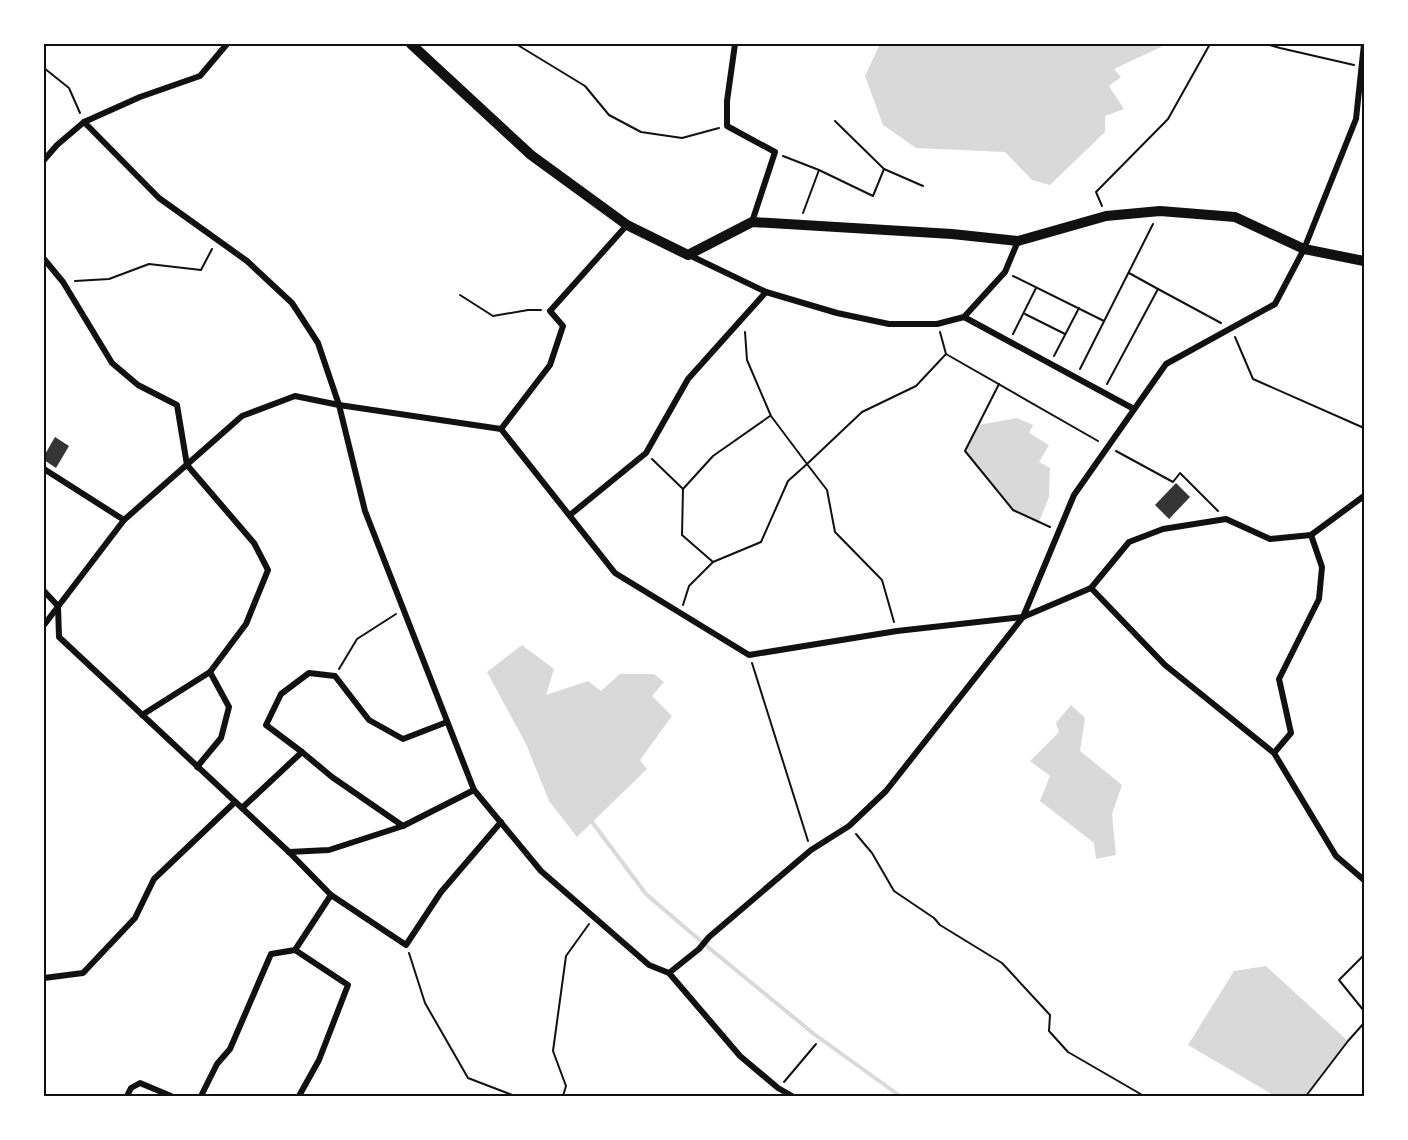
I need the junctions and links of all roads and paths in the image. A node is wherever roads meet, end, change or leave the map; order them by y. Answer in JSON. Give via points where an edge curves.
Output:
{"nodes":[{"id":1,"x":227,"y":44,"type":"edge"},
{"id":2,"x":411,"y":44,"type":"edge"},
{"id":3,"x":516,"y":44,"type":"edge"},
{"id":4,"x":735,"y":44,"type":"edge"},
{"id":5,"x":1210,"y":44,"type":"edge"},
{"id":6,"x":1266,"y":44,"type":"edge"},
{"id":7,"x":1364,"y":44,"type":"edge"},
{"id":8,"x":1362,"y":67,"type":"junction"},
{"id":9,"x":44,"y":68,"type":"edge"},
{"id":10,"x":1356,"y":119,"type":"junction"},
{"id":11,"x":1365,"y":120,"type":"edge"},
{"id":12,"x":84,"y":122,"type":"junction"},
{"id":13,"x":835,"y":122,"type":"dead end"},
{"id":14,"x":727,"y":126,"type":"junction"},
{"id":15,"x":775,"y":152,"type":"junction"},
{"id":16,"x":44,"y":160,"type":"edge"},
{"id":17,"x":884,"y":169,"type":"junction"},
{"id":18,"x":819,"y":170,"type":"junction"},
{"id":19,"x":923,"y":186,"type":"dead end"},
{"id":20,"x":1160,"y":211,"type":"junction"},
{"id":21,"x":1106,"y":216,"type":"junction"},
{"id":22,"x":752,"y":222,"type":"junction"},
{"id":23,"x":627,"y":225,"type":"junction"},
{"id":24,"x":799,"y":225,"type":"junction"},
{"id":25,"x":217,"y":240,"type":"junction"},
{"id":26,"x":1018,"y":241,"type":"junction"},
{"id":27,"x":1304,"y":249,"type":"junction"},
{"id":28,"x":688,"y":255,"type":"junction"},
{"id":29,"x":44,"y":259,"type":"edge"},
{"id":30,"x":1365,"y":261,"type":"edge"},
{"id":31,"x":1005,"y":272,"type":"junction"},
{"id":32,"x":1128,"y":273,"type":"junction"},
{"id":33,"x":63,"y":282,"type":"junction"},
{"id":34,"x":1037,"y":287,"type":"junction"},
{"id":35,"x":1158,"y":289,"type":"junction"},
{"id":36,"x":766,"y":292,"type":"junction"},
{"id":37,"x":460,"y":295,"type":"dead end"},
{"id":38,"x":1078,"y":308,"type":"junction"},
{"id":39,"x":550,"y":310,"type":"junction"},
{"id":40,"x":1024,"y":313,"type":"junction"},
{"id":41,"x":744,"y":317,"type":"junction"},
{"id":42,"x":964,"y":317,"type":"junction"},
{"id":43,"x":1104,"y":321,"type":"junction"},
{"id":44,"x":938,"y":324,"type":"junction"},
{"id":45,"x":1230,"y":328,"type":"junction"},
{"id":46,"x":1065,"y":334,"type":"junction"},
{"id":47,"x":1009,"y":342,"type":"junction"},
{"id":48,"x":946,"y":354,"type":"junction"},
{"id":49,"x":1050,"y":364,"type":"junction"},
{"id":50,"x":1076,"y":378,"type":"junction"},
{"id":51,"x":999,"y":384,"type":"junction"},
{"id":52,"x":1102,"y":392,"type":"junction"},
{"id":53,"x":339,"y":405,"type":"junction"},
{"id":54,"x":1134,"y":409,"type":"junction"},
{"id":55,"x":771,"y":416,"type":"junction"},
{"id":56,"x":1365,"y":428,"type":"edge"},
{"id":57,"x":501,"y":429,"type":"junction"},
{"id":58,"x":1107,"y":446,"type":"junction"},
{"id":59,"x":646,"y":453,"type":"junction"},
{"id":60,"x":807,"y":464,"type":"junction"},
{"id":61,"x":187,"y":465,"type":"junction"},
{"id":62,"x":44,"y":469,"type":"edge"},
{"id":63,"x":683,"y":489,"type":"junction"},
{"id":64,"x":1365,"y":496,"type":"edge"},
{"id":65,"x":570,"y":515,"type":"junction"},
{"id":66,"x":1226,"y":519,"type":"junction"},
{"id":67,"x":124,"y":520,"type":"junction"},
{"id":68,"x":1039,"y":522,"type":"dead end"},
{"id":69,"x":1311,"y":535,"type":"junction"},
{"id":70,"x":713,"y":562,"type":"junction"},
{"id":71,"x":1091,"y":588,"type":"junction"},
{"id":72,"x":44,"y":591,"type":"edge"},
{"id":73,"x":58,"y":606,"type":"junction"},
{"id":74,"x":404,"y":610,"type":"junction"},
{"id":75,"x":680,"y":613,"type":"junction"},
{"id":76,"x":1023,"y":617,"type":"junction"},
{"id":77,"x":44,"y":625,"type":"edge"},
{"id":78,"x":897,"y":631,"type":"junction"},
{"id":79,"x":749,"y":655,"type":"junction"},
{"id":80,"x":210,"y":672,"type":"junction"},
{"id":81,"x":334,"y":676,"type":"junction"},
{"id":82,"x":142,"y":715,"type":"junction"},
{"id":83,"x":447,"y":722,"type":"junction"},
{"id":84,"x":302,"y":752,"type":"junction"},
{"id":85,"x":1275,"y":753,"type":"junction"},
{"id":86,"x":197,"y":767,"type":"junction"},
{"id":87,"x":474,"y":790,"type":"junction"},
{"id":88,"x":235,"y":802,"type":"junction"},
{"id":89,"x":242,"y":808,"type":"junction"},
{"id":90,"x":501,"y":822,"type":"junction"},
{"id":91,"x":403,"y":826,"type":"junction"},
{"id":92,"x":849,"y":826,"type":"junction"},
{"id":93,"x":811,"y":850,"type":"junction"},
{"id":94,"x":289,"y":852,"type":"junction"},
{"id":95,"x":1365,"y":880,"type":"edge"},
{"id":96,"x":331,"y":895,"type":"junction"},
{"id":97,"x":594,"y":916,"type":"junction"},
{"id":98,"x":406,"y":945,"type":"junction"},
{"id":99,"x":295,"y":950,"type":"junction"},
{"id":100,"x":1365,"y":955,"type":"edge"},
{"id":101,"x":669,"y":973,"type":"junction"},
{"id":102,"x":44,"y":978,"type":"edge"},
{"id":103,"x":1365,"y":1011,"type":"edge"},
{"id":104,"x":1365,"y":1023,"type":"edge"},
{"id":105,"x":816,"y":1044,"type":"dead end"},
{"id":106,"x":778,"y":1088,"type":"junction"},
{"id":107,"x":128,"y":1096,"type":"edge"},
{"id":108,"x":171,"y":1096,"type":"edge"},
{"id":109,"x":201,"y":1096,"type":"edge"},
{"id":110,"x":299,"y":1096,"type":"edge"},
{"id":111,"x":515,"y":1096,"type":"edge"},
{"id":112,"x":563,"y":1096,"type":"edge"},
{"id":113,"x":775,"y":1096,"type":"edge"},
{"id":114,"x":792,"y":1096,"type":"edge"},
{"id":115,"x":1143,"y":1096,"type":"edge"},
{"id":116,"x":1306,"y":1096,"type":"edge"}],
"edges":[{"from":1,"to":12,"type":"street","via":[[200,76]]},
{"from":2,"to":23,"type":"main road","via":[[531,155]]},
{"from":3,"to":14,"type":"path","via":[[585,86],[609,115],[641,132],[682,138]]},
{"from":4,"to":14,"type":"street"},
{"from":5,"to":21,"type":"path","via":[[1168,119],[1096,192]]},
{"from":6,"to":8,"type":"path"},
{"from":7,"to":8,"type":"street"},
{"from":8,"to":10,"type":"street"},
{"from":9,"to":12,"type":"path","via":[[69,88]]},
{"from":10,"to":11,"type":"street"},
{"from":10,"to":27,"type":"street"},
{"from":12,"to":16,"type":"street"},
{"from":12,"to":25,"type":"street","via":[[159,198]]},
{"from":13,"to":17,"type":"path"},
{"from":14,"to":15,"type":"street"},
{"from":15,"to":18,"type":"path"},
{"from":15,"to":22,"type":"street"},
{"from":17,"to":18,"type":"path","via":[[873,196]]},
{"from":17,"to":19,"type":"path"},
{"from":18,"to":24,"type":"path"},
{"from":20,"to":21,"type":"main road"},
{"from":20,"to":27,"type":"main road","via":[[1235,217]]},
{"from":20,"to":32,"type":"path"},
{"from":21,"to":26,"type":"main road"},
{"from":22,"to":24,"type":"main road"},
{"from":22,"to":28,"type":"main road"},
{"from":23,"to":28,"type":"main road"},
{"from":23,"to":39,"type":"street"},
{"from":24,"to":26,"type":"main road"},
{"from":25,"to":33,"type":"path","via":[[201,270],[148,264],[109,279]]},
{"from":25,"to":53,"type":"street","via":[[247,261],[292,303],[318,343]]},
{"from":26,"to":31,"type":"street"},
{"from":27,"to":30,"type":"main road"},
{"from":27,"to":45,"type":"street","via":[[1275,304]]},
{"from":28,"to":36,"type":"street"},
{"from":29,"to":33,"type":"street"},
{"from":31,"to":34,"type":"path"},
{"from":31,"to":42,"type":"street"},
{"from":32,"to":35,"type":"path"},
{"from":32,"to":43,"type":"path"},
{"from":33,"to":61,"type":"street","via":[[112,363],[138,385],[177,405]]},
{"from":34,"to":38,"type":"path"},
{"from":34,"to":40,"type":"path"},
{"from":35,"to":45,"type":"path"},
{"from":35,"to":52,"type":"path"},
{"from":36,"to":41,"type":"street"},
{"from":36,"to":44,"type":"street","via":[[889,324]]},
{"from":37,"to":39,"type":"path","via":[[494,315]]},
{"from":38,"to":43,"type":"path"},
{"from":38,"to":46,"type":"path"},
{"from":39,"to":57,"type":"street","via":[[563,326],[550,364]]},
{"from":40,"to":46,"type":"path"},
{"from":40,"to":47,"type":"path"},
{"from":41,"to":55,"type":"path","via":[[747,360]]},
{"from":41,"to":59,"type":"street","via":[[688,379]]},
{"from":42,"to":44,"type":"street"},
{"from":42,"to":47,"type":"street"},
{"from":43,"to":50,"type":"path"},
{"from":44,"to":48,"type":"path"},
{"from":45,"to":54,"type":"street","via":[[1166,364]]},
{"from":45,"to":56,"type":"path","via":[[1253,379]]},
{"from":46,"to":49,"type":"path"},
{"from":47,"to":49,"type":"street"},
{"from":48,"to":51,"type":"path"},
{"from":48,"to":60,"type":"path","via":[[916,386],[862,412]]},
{"from":49,"to":50,"type":"street"},
{"from":50,"to":52,"type":"street"},
{"from":51,"to":58,"type":"path"},
{"from":51,"to":68,"type":"path","via":[[965,451],[1013,510]]},
{"from":52,"to":54,"type":"street"},
{"from":53,"to":57,"type":"street"},
{"from":53,"to":61,"type":"street","via":[[295,396],[242,416]]},
{"from":53,"to":74,"type":"street","via":[[365,511]]},
{"from":54,"to":58,"type":"street"},
{"from":55,"to":60,"type":"path"},
{"from":55,"to":63,"type":"path","via":[[714,456]]},
{"from":57,"to":65,"type":"street"},
{"from":58,"to":66,"type":"path","via":[[1173,482],[1180,473]]},
{"from":58,"to":76,"type":"street","via":[[1074,495]]},
{"from":59,"to":63,"type":"path"},
{"from":59,"to":65,"type":"street"},
{"from":60,"to":70,"type":"path","via":[[788,481],[761,542]]},
{"from":60,"to":78,"type":"path","via":[[827,490],[835,532],[882,580]]},
{"from":61,"to":67,"type":"street"},
{"from":61,"to":80,"type":"street","via":[[254,543],[268,570],[246,624]]},
{"from":62,"to":67,"type":"street"},
{"from":63,"to":70,"type":"path","via":[[682,535]]},
{"from":64,"to":69,"type":"street"},
{"from":65,"to":75,"type":"street","via":[[615,573]]},
{"from":66,"to":69,"type":"street","via":[[1270,539]]},
{"from":66,"to":71,"type":"street","via":[[1163,529],[1129,542]]},
{"from":67,"to":73,"type":"street"},
{"from":69,"to":85,"type":"street","via":[[1322,567],[1319,599],[1279,680],[1291,733]]},
{"from":70,"to":75,"type":"path","via":[[689,586]]},
{"from":71,"to":76,"type":"street"},
{"from":71,"to":85,"type":"street","via":[[1165,664]]},
{"from":72,"to":73,"type":"street"},
{"from":73,"to":77,"type":"street"},
{"from":73,"to":82,"type":"street","via":[[59,637]]},
{"from":74,"to":81,"type":"path","via":[[357,639]]},
{"from":74,"to":83,"type":"street"},
{"from":75,"to":79,"type":"street"},
{"from":76,"to":78,"type":"street"},
{"from":76,"to":92,"type":"street","via":[[886,791]]},
{"from":78,"to":79,"type":"street"},
{"from":79,"to":93,"type":"path"},
{"from":80,"to":82,"type":"street"},
{"from":80,"to":86,"type":"street","via":[[229,707],[221,738]]},
{"from":81,"to":83,"type":"street","via":[[369,720],[403,739]]},
{"from":81,"to":84,"type":"street","via":[[309,673],[281,693],[266,725]]},
{"from":82,"to":86,"type":"street"},
{"from":83,"to":87,"type":"street"},
{"from":84,"to":89,"type":"street"},
{"from":84,"to":91,"type":"street"},
{"from":85,"to":95,"type":"street","via":[[1336,856]]},
{"from":86,"to":88,"type":"street"},
{"from":87,"to":90,"type":"street"},
{"from":87,"to":91,"type":"street"},
{"from":88,"to":89,"type":"street"},
{"from":88,"to":102,"type":"street","via":[[154,879],[135,918],[83,974]]},
{"from":89,"to":94,"type":"street"},
{"from":90,"to":97,"type":"street","via":[[542,871]]},
{"from":90,"to":98,"type":"street","via":[[441,892]]},
{"from":91,"to":94,"type":"street","via":[[329,850]]},
{"from":92,"to":93,"type":"street"},
{"from":92,"to":115,"type":"path","via":[[894,891],[1002,963],[1050,1015],[1049,1031],[1068,1052]]},
{"from":93,"to":101,"type":"street"},
{"from":94,"to":96,"type":"street"},
{"from":96,"to":98,"type":"street"},
{"from":96,"to":99,"type":"street"},
{"from":97,"to":101,"type":"street","via":[[649,965]]},
{"from":97,"to":112,"type":"path","via":[[566,956],[553,1051],[566,1086]]},
{"from":98,"to":111,"type":"path","via":[[425,1003],[468,1078]]},
{"from":99,"to":109,"type":"street","via":[[271,954],[231,1049],[217,1064]]},
{"from":99,"to":110,"type":"street","via":[[348,985],[319,1060]]},
{"from":100,"to":103,"type":"path","via":[[1339,981]]},
{"from":101,"to":106,"type":"street","via":[[740,1056]]},
{"from":104,"to":116,"type":"path"},
{"from":105,"to":106,"type":"path"},
{"from":106,"to":113,"type":"street"},
{"from":106,"to":114,"type":"street"},
{"from":107,"to":108,"type":"street","via":[[131,1088],[140,1083]]}]}
